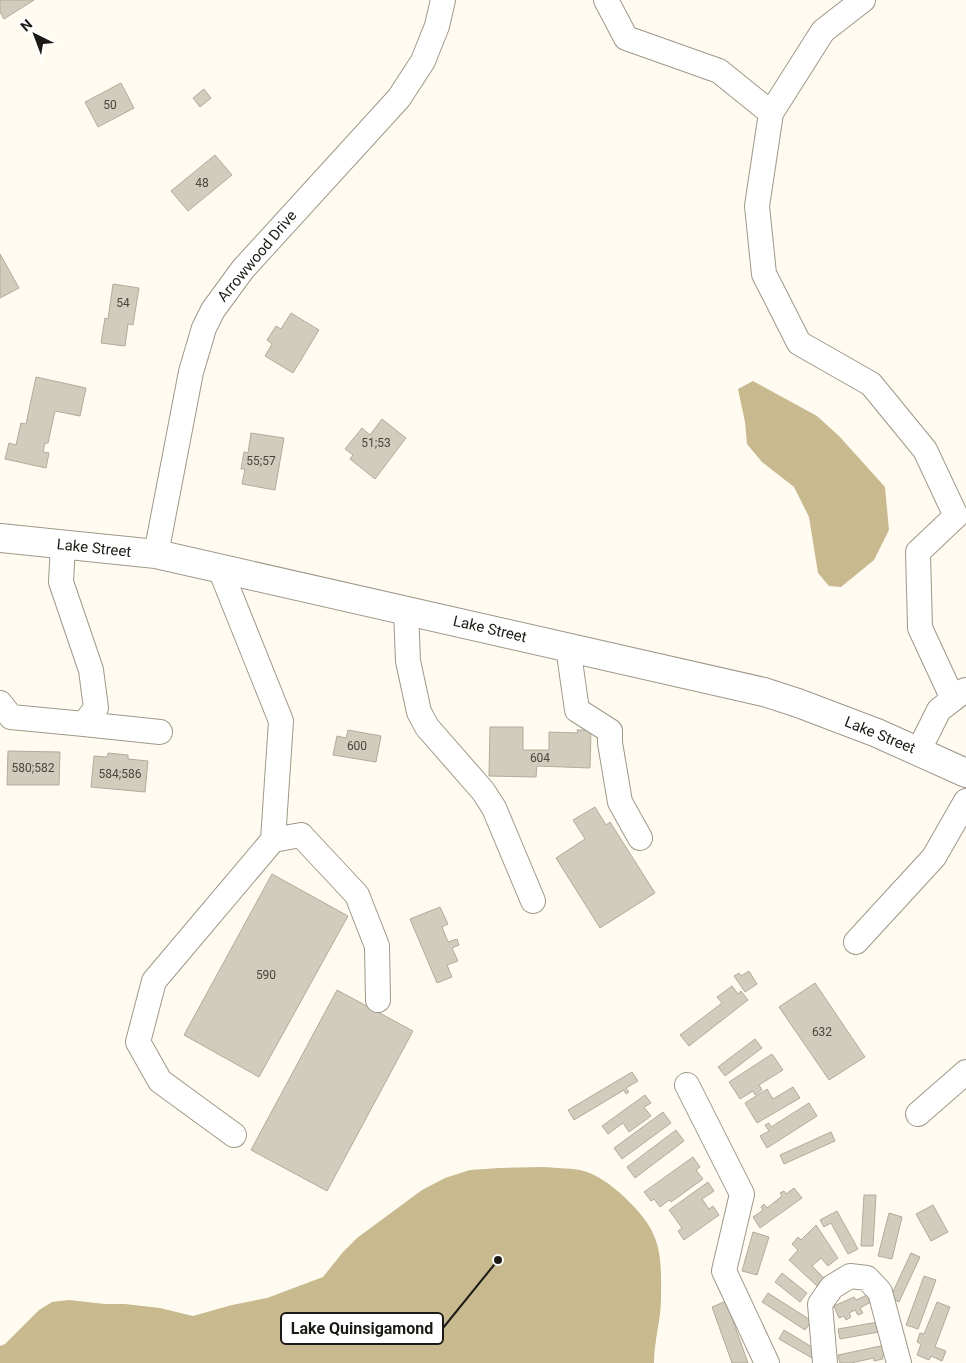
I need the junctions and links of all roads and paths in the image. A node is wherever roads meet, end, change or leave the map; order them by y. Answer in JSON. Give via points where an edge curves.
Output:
{"nodes":[{"id":1,"x":443,"y":0,"type":"edge"},
{"id":2,"x":606,"y":0,"type":"edge"},
{"id":3,"x":863,"y":0,"type":"edge"},
{"id":4,"x":771,"y":114,"type":"junction"},
{"id":5,"x":0,"y":538,"type":"edge"},
{"id":6,"x":63,"y":545,"type":"junction"},
{"id":7,"x":156,"y":554,"type":"junction"},
{"id":8,"x":220,"y":568,"type":"junction"},
{"id":9,"x":406,"y":610,"type":"junction"},
{"id":10,"x":568,"y":647,"type":"junction"},
{"id":11,"x":959,"y":694,"type":"edge"},
{"id":12,"x":0,"y":703,"type":"edge"},
{"id":13,"x":84,"y":724,"type":"junction"},
{"id":14,"x":160,"y":732,"type":"dead end"},
{"id":15,"x":919,"y":750,"type":"junction"},
{"id":16,"x":966,"y":773,"type":"edge"},
{"id":17,"x":966,"y":801,"type":"edge"},
{"id":18,"x":640,"y":838,"type":"dead end"},
{"id":19,"x":273,"y":840,"type":"junction"},
{"id":20,"x":532,"y":901,"type":"dead end"},
{"id":21,"x":856,"y":942,"type":"dead end"},
{"id":22,"x":378,"y":1000,"type":"dead end"},
{"id":23,"x":966,"y":1072,"type":"edge"},
{"id":24,"x":686,"y":1085,"type":"dead end"},
{"id":25,"x":918,"y":1114,"type":"dead end"},
{"id":26,"x":234,"y":1135,"type":"dead end"},
{"id":27,"x":767,"y":1363,"type":"edge"},
{"id":28,"x":825,"y":1363,"type":"edge"},
{"id":29,"x":899,"y":1363,"type":"edge"}],
"edges":[{"from":1,"to":7,"type":"street","name":"Arrowwood Drive","via":[[431,44],[403,92],[243,269],[210,316],[199,340],[191,372]]},
{"from":2,"to":4,"type":"street","via":[[626,38],[719,70]]},
{"from":3,"to":4,"type":"street","via":[[823,32]]},
{"from":4,"to":11,"type":"street","via":[[756,206],[764,274],[799,343],[871,384],[925,450],[956,516],[918,552],[920,628]]},
{"from":5,"to":6,"type":"main road","name":"Lake Street"},
{"from":6,"to":7,"type":"main road","name":"Lake Street"},
{"from":6,"to":13,"type":"street","via":[[60,582],[91,670],[96,708]]},
{"from":7,"to":8,"type":"main road","name":"Lake Street"},
{"from":8,"to":9,"type":"main road","name":"Lake Street"},
{"from":8,"to":19,"type":"street","via":[[281,721]]},
{"from":9,"to":10,"type":"main road","name":"Lake Street"},
{"from":9,"to":20,"type":"street","via":[[408,661],[419,712],[427,727],[494,808]]},
{"from":10,"to":15,"type":"main road","name":"Lake Street","via":[[782,697]]},
{"from":10,"to":18,"type":"street","via":[[577,710],[610,731],[620,802]]},
{"from":11,"to":15,"type":"street","via":[[939,710]]},
{"from":12,"to":13,"type":"street","via":[[11,717]]},
{"from":13,"to":14,"type":"street"},
{"from":15,"to":16,"type":"main road","name":"Lake Street"},
{"from":17,"to":21,"type":"street","via":[[934,857]]},
{"from":19,"to":22,"type":"street","via":[[301,835],[357,895],[377,946]]},
{"from":19,"to":26,"type":"street","via":[[154,981],[138,1042],[160,1081]]},
{"from":23,"to":25,"type":"street"},
{"from":24,"to":27,"type":"street","via":[[742,1194],[724,1271]]},
{"from":28,"to":29,"type":"street","via":[[820,1304],[832,1288],[850,1276],[867,1278],[880,1292]]}]}
